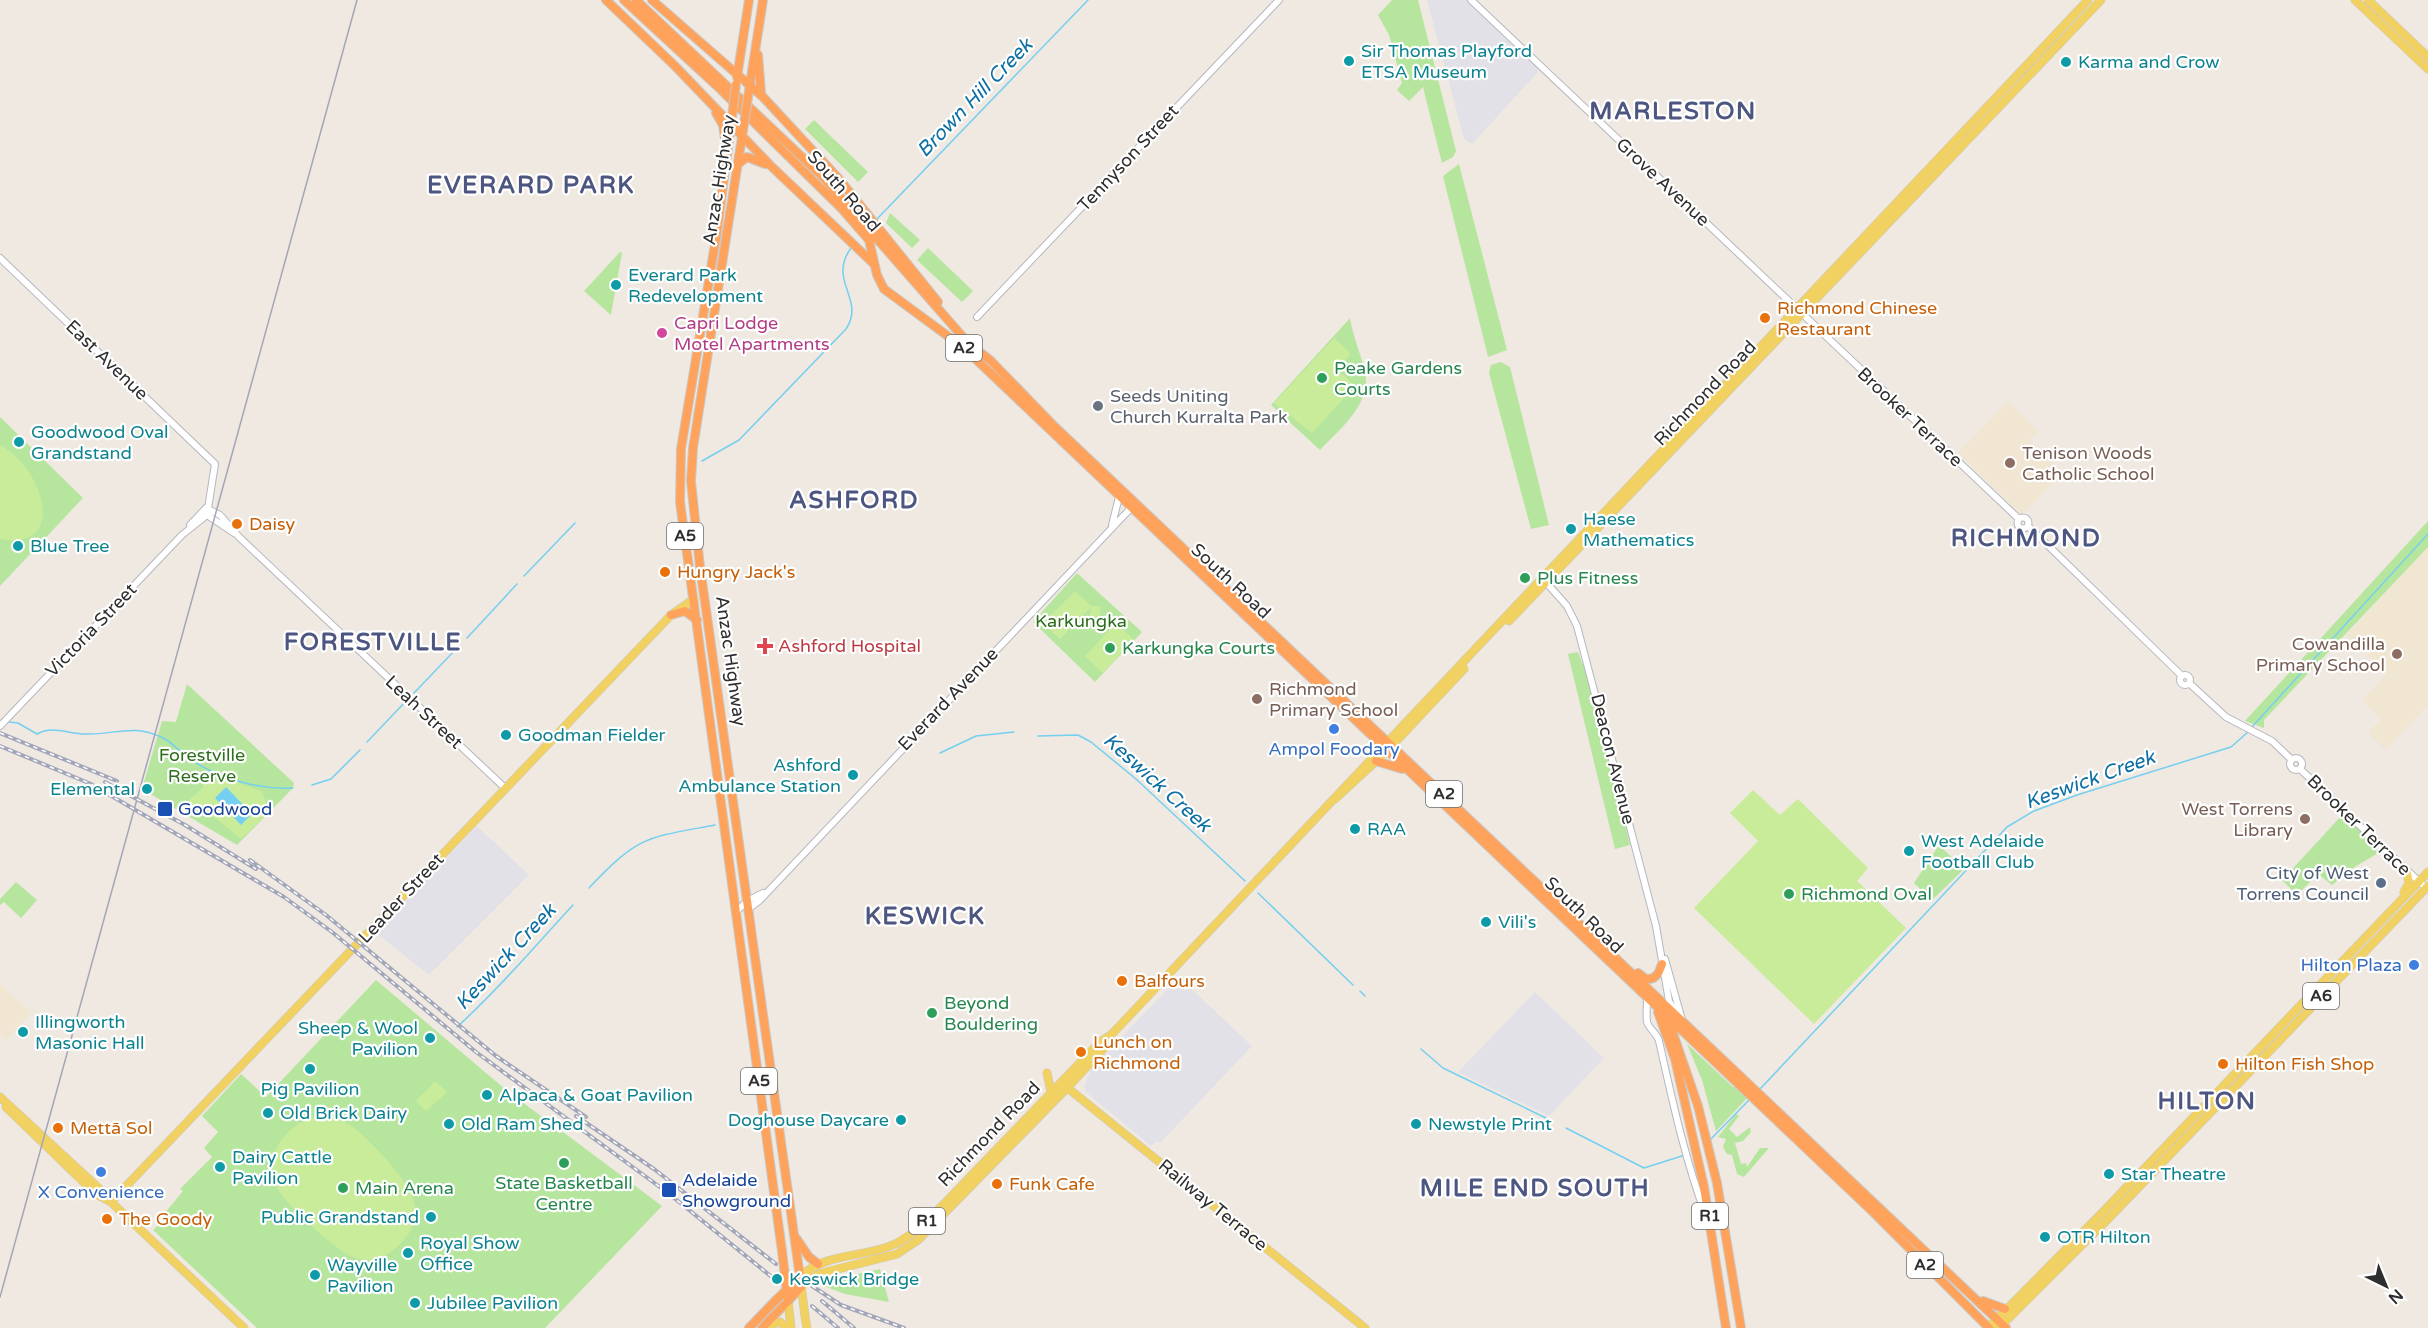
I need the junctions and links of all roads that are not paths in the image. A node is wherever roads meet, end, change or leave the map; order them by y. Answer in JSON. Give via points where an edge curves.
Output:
{"nodes":[{"id":1,"x":606,"y":0,"type":"edge"},
{"id":2,"x":624,"y":0,"type":"edge"},
{"id":3,"x":636,"y":0,"type":"edge"},
{"id":4,"x":652,"y":0,"type":"edge"},
{"id":5,"x":749,"y":0,"type":"edge"},
{"id":6,"x":763,"y":0,"type":"edge"},
{"id":7,"x":1279,"y":0,"type":"edge"},
{"id":8,"x":1471,"y":0,"type":"edge"},
{"id":9,"x":2088,"y":0,"type":"edge"},
{"id":10,"x":2101,"y":0,"type":"edge"},
{"id":11,"x":2355,"y":0,"type":"edge"},
{"id":12,"x":2368,"y":0,"type":"edge"},
{"id":13,"x":757,"y":37,"type":"junction"},
{"id":14,"x":740,"y":48,"type":"junction"},
{"id":15,"x":718,"y":55,"type":"junction"},
{"id":16,"x":2428,"y":57,"type":"edge"},
{"id":17,"x":675,"y":66,"type":"junction"},
{"id":18,"x":2428,"y":69,"type":"edge"},
{"id":19,"x":737,"y":73,"type":"junction"},
{"id":20,"x":750,"y":84,"type":"junction"},
{"id":21,"x":762,"y":96,"type":"junction"},
{"id":22,"x":731,"y":123,"type":"junction"},
{"id":23,"x":743,"y":135,"type":"junction"},
{"id":24,"x":727,"y":158,"type":"junction"},
{"id":25,"x":738,"y":164,"type":"junction"},
{"id":26,"x":771,"y":166,"type":"junction"},
{"id":27,"x":720,"y":210,"type":"junction"},
{"id":28,"x":731,"y":212,"type":"junction"},
{"id":29,"x":865,"y":223,"type":"junction"},
{"id":30,"x":875,"y":235,"type":"junction"},
{"id":31,"x":0,"y":258,"type":"edge"},
{"id":32,"x":877,"y":266,"type":"junction"},
{"id":33,"x":1795,"y":308,"type":"junction"},
{"id":34,"x":1803,"y":315,"type":"junction"},
{"id":35,"x":978,"y":317,"type":"dead end"},
{"id":36,"x":701,"y":327,"type":"junction"},
{"id":37,"x":712,"y":328,"type":"junction"},
{"id":38,"x":691,"y":488,"type":"junction"},
{"id":39,"x":1119,"y":497,"type":"junction"},
{"id":40,"x":680,"y":502,"type":"junction"},
{"id":41,"x":1133,"y":504,"type":"junction"},
{"id":42,"x":207,"y":511,"type":"junction"},
{"id":43,"x":694,"y":511,"type":"junction"},
{"id":44,"x":683,"y":521,"type":"junction"},
{"id":45,"x":1111,"y":529,"type":"junction"},
{"id":46,"x":700,"y":567,"type":"junction"},
{"id":47,"x":1544,"y":580,"type":"junction"},
{"id":48,"x":694,"y":599,"type":"junction"},
{"id":49,"x":670,"y":615,"type":"junction"},
{"id":50,"x":697,"y":620,"type":"junction"},
{"id":51,"x":708,"y":620,"type":"junction"},
{"id":52,"x":712,"y":654,"type":"junction"},
{"id":53,"x":701,"y":656,"type":"junction"},
{"id":54,"x":720,"y":706,"type":"junction"},
{"id":55,"x":710,"y":721,"type":"junction"},
{"id":56,"x":0,"y":726,"type":"edge"},
{"id":57,"x":723,"y":728,"type":"junction"},
{"id":58,"x":1386,"y":745,"type":"junction"},
{"id":59,"x":1376,"y":762,"type":"junction"},
{"id":60,"x":1405,"y":770,"type":"junction"},
{"id":61,"x":730,"y":778,"type":"junction"},
{"id":62,"x":718,"y":780,"type":"junction"},
{"id":63,"x":505,"y":788,"type":"junction"},
{"id":64,"x":1329,"y":803,"type":"junction"},
{"id":65,"x":2406,"y":869,"type":"junction"},
{"id":66,"x":2428,"y":872,"type":"edge"},
{"id":67,"x":2418,"y":881,"type":"junction"},
{"id":68,"x":2427,"y":888,"type":"edge"},
{"id":69,"x":2400,"y":901,"type":"junction"},
{"id":70,"x":747,"y":905,"type":"junction"},
{"id":71,"x":737,"y":911,"type":"junction"},
{"id":72,"x":1661,"y":950,"type":"junction"},
{"id":73,"x":1616,"y":959,"type":"junction"},
{"id":74,"x":1662,"y":964,"type":"junction"},
{"id":75,"x":759,"y":988,"type":"junction"},
{"id":76,"x":747,"y":990,"type":"junction"},
{"id":77,"x":1647,"y":999,"type":"junction"},
{"id":78,"x":1658,"y":1004,"type":"junction"},
{"id":79,"x":1677,"y":1020,"type":"junction"},
{"id":80,"x":1112,"y":1034,"type":"junction"},
{"id":81,"x":1047,"y":1074,"type":"dead end"},
{"id":82,"x":1079,"y":1075,"type":"junction"},
{"id":83,"x":1064,"y":1085,"type":"junction"},
{"id":84,"x":1055,"y":1094,"type":"junction"},
{"id":85,"x":1754,"y":1094,"type":"junction"},
{"id":86,"x":1078,"y":1096,"type":"junction"},
{"id":87,"x":0,"y":1098,"type":"edge"},
{"id":88,"x":1691,"y":1151,"type":"junction"},
{"id":89,"x":111,"y":1203,"type":"junction"},
{"id":90,"x":794,"y":1235,"type":"junction"},
{"id":91,"x":878,"y":1250,"type":"junction"},
{"id":92,"x":882,"y":1258,"type":"junction"},
{"id":93,"x":1716,"y":1261,"type":"junction"},
{"id":94,"x":818,"y":1264,"type":"junction"},
{"id":95,"x":803,"y":1268,"type":"junction"},
{"id":96,"x":800,"y":1277,"type":"junction"},
{"id":97,"x":1964,"y":1286,"type":"junction"},
{"id":98,"x":801,"y":1287,"type":"junction"},
{"id":99,"x":787,"y":1290,"type":"junction"},
{"id":100,"x":783,"y":1304,"type":"junction"},
{"id":101,"x":2005,"y":1309,"type":"junction"},
{"id":102,"x":1978,"y":1318,"type":"junction"},
{"id":103,"x":2001,"y":1325,"type":"edge"},
{"id":104,"x":243,"y":1328,"type":"edge"},
{"id":105,"x":749,"y":1328,"type":"edge"},
{"id":106,"x":762,"y":1328,"type":"edge"},
{"id":107,"x":789,"y":1328,"type":"edge"},
{"id":108,"x":807,"y":1328,"type":"edge"},
{"id":109,"x":1365,"y":1328,"type":"edge"},
{"id":110,"x":1726,"y":1328,"type":"edge"},
{"id":111,"x":1741,"y":1328,"type":"edge"},
{"id":112,"x":1976,"y":1328,"type":"edge"},
{"id":113,"x":1988,"y":1328,"type":"edge"}],
"edges":[{"from":1,"to":17,"type":"highway"},
{"from":2,"to":29,"type":"highway","name":"South Road","number":"A2"},
{"from":3,"to":29,"type":"highway","name":"South Road","number":"A2","via":[[792,147]]},
{"from":4,"to":15,"type":"highway"},
{"from":5,"to":14,"type":"highway","name":"Anzac Highway","number":"A5"},
{"from":6,"to":13,"type":"highway","name":"Anzac Highway","number":"A5"},
{"from":7,"to":35,"type":"street","name":"Tennyson Street"},
{"from":8,"to":33,"type":"street","name":"Grove Avenue"},
{"from":9,"to":33,"type":"main road","name":"Richmond Road"},
{"from":10,"to":34,"type":"main road","name":"Richmond Road"},
{"from":11,"to":18,"type":"main road"},
{"from":12,"to":16,"type":"main road"},
{"from":13,"to":20,"type":"highway","name":"Anzac Highway","number":"A5"},
{"from":13,"to":21,"type":"highway"},
{"from":14,"to":15,"type":"highway","via":[[731,56]]},
{"from":14,"to":19,"type":"highway","name":"Anzac Highway","number":"A5"},
{"from":15,"to":19,"type":"highway"},
{"from":17,"to":22,"type":"highway"},
{"from":17,"to":24,"type":"highway","via":[[719,116]]},
{"from":19,"to":20,"type":"highway"},
{"from":19,"to":22,"type":"highway","name":"Anzac Highway","number":"A5","bridge":true},
{"from":20,"to":21,"type":"highway"},
{"from":20,"to":23,"type":"highway","name":"Anzac Highway","number":"A5","bridge":true},
{"from":21,"to":29,"type":"highway"},
{"from":22,"to":23,"type":"highway"},
{"from":22,"to":24,"type":"highway","name":"Anzac Highway","number":"A5"},
{"from":23,"to":25,"type":"highway","name":"Anzac Highway","number":"A5"},
{"from":23,"to":26,"type":"highway"},
{"from":24,"to":27,"type":"highway","name":"Anzac Highway","number":"A5"},
{"from":25,"to":26,"type":"highway","via":[[747,157]]},
{"from":25,"to":28,"type":"highway","name":"Anzac Highway","number":"A5"},
{"from":26,"to":32,"type":"highway"},
{"from":27,"to":28,"type":"highway"},
{"from":27,"to":36,"type":"highway","name":"Anzac Highway","number":"A5"},
{"from":28,"to":37,"type":"highway","name":"Anzac Highway","number":"A5"},
{"from":29,"to":30,"type":"highway"},
{"from":29,"to":30,"type":"highway","name":"South Road","number":"A2"},
{"from":30,"to":32,"type":"highway","name":"South Road","number":"A2"},
{"from":30,"to":41,"type":"highway","name":"South Road","number":"A2","via":[[990,360]]},
{"from":31,"to":42,"type":"street","name":"East Avenue","via":[[213,462],[216,471]]},
{"from":32,"to":39,"type":"highway","name":"South Road","number":"A2","via":[[884,289],[964,348]]},
{"from":33,"to":34,"type":"street","name":"Grove Avenue"},
{"from":33,"to":47,"type":"main road","name":"Richmond Road"},
{"from":34,"to":47,"type":"main road","name":"Richmond Road"},
{"from":34,"to":65,"type":"street","name":"Brooker Terrace","via":[[2019,519],[2019,527],[2028,526],[2182,676],[2181,683],[2189,683],[2226,717],[2271,741],[2292,760],[2292,769],[2300,769]]},
{"from":36,"to":37,"type":"highway"},
{"from":36,"to":40,"type":"highway","name":"Anzac Highway","number":"A5","via":[[681,449]]},
{"from":37,"to":38,"type":"highway","name":"Anzac Highway","number":"A5","via":[[693,448]]},
{"from":38,"to":40,"type":"highway","via":[[688,502]]},
{"from":38,"to":43,"type":"highway","name":"Anzac Highway","number":"A5"},
{"from":39,"to":41,"type":"highway","name":"South Road","number":"A2"},
{"from":39,"to":45,"type":"street"},
{"from":40,"to":44,"type":"highway","name":"Anzac Highway","number":"A5"},
{"from":41,"to":45,"type":"street","name":"Everard Avenue"},
{"from":41,"to":58,"type":"highway","name":"South Road","number":"A2"},
{"from":42,"to":56,"type":"street","name":"Victoria Street"},
{"from":42,"to":63,"type":"street","name":"Leah Street"},
{"from":43,"to":44,"type":"highway","via":[[686,512]]},
{"from":43,"to":46,"type":"highway","name":"Anzac Highway","number":"A5"},
{"from":44,"to":48,"type":"highway","name":"Anzac Highway","number":"A5"},
{"from":45,"to":70,"type":"street","name":"Everard Avenue","via":[[766,891]]},
{"from":46,"to":48,"type":"highway"},
{"from":46,"to":51,"type":"highway","name":"Anzac Highway","number":"A5"},
{"from":47,"to":58,"type":"main road","name":"Richmond Road"},
{"from":47,"to":72,"type":"street","name":"Deacon Avenue","via":[[1567,606],[1577,626]]},
{"from":48,"to":49,"type":"main road","name":"Leader Street"},
{"from":48,"to":50,"type":"highway","name":"Anzac Highway","number":"A5"},
{"from":48,"to":51,"type":"highway","via":[[703,605]]},
{"from":49,"to":50,"type":"highway","via":[[685,611]]},
{"from":49,"to":63,"type":"main road","name":"Leader Street"},
{"from":50,"to":53,"type":"highway","name":"Anzac Highway","number":"A5"},
{"from":51,"to":52,"type":"highway","name":"Anzac Highway","number":"A5"},
{"from":52,"to":53,"type":"highway"},
{"from":52,"to":54,"type":"highway","name":"Anzac Highway","number":"A5"},
{"from":53,"to":55,"type":"highway","name":"Anzac Highway","number":"A5"},
{"from":54,"to":55,"type":"highway","via":[[717,716]]},
{"from":54,"to":57,"type":"highway","name":"Anzac Highway","number":"A5"},
{"from":55,"to":57,"type":"highway"},
{"from":55,"to":62,"type":"highway","name":"Anzac Highway","number":"A5"},
{"from":57,"to":61,"type":"highway","name":"Anzac Highway","number":"A5"},
{"from":58,"to":59,"type":"main road","name":"Richmond Road","number":"R1"},
{"from":58,"to":60,"type":"highway","name":"South Road","number":"A2"},
{"from":58,"to":64,"type":"main road","name":"Richmond Road","number":"R1"},
{"from":58,"to":73,"type":"highway","name":"South Road","number":"A2"},
{"from":59,"to":60,"type":"highway"},
{"from":59,"to":64,"type":"main road","name":"Richmond Road","number":"R1"},
{"from":60,"to":77,"type":"highway","name":"South Road","number":"A2"},
{"from":61,"to":62,"type":"highway"},
{"from":61,"to":70,"type":"highway","name":"Anzac Highway","number":"A5"},
{"from":62,"to":71,"type":"highway","name":"Anzac Highway","number":"A5"},
{"from":63,"to":89,"type":"main road","name":"Leader Street"},
{"from":64,"to":80,"type":"main road","name":"Richmond Road","number":"R1"},
{"from":65,"to":67,"type":"street","name":"Brooker Terrace"},
{"from":65,"to":69,"type":"main road","via":[[2409,883]]},
{"from":66,"to":67,"type":"main road","number":"A6"},
{"from":67,"to":68,"type":"street","name":"Brooker Terrace"},
{"from":67,"to":69,"type":"main road","number":"A6"},
{"from":68,"to":103,"type":"main road","number":"A6"},
{"from":69,"to":101,"type":"main road","number":"A6"},
{"from":70,"to":71,"type":"street","name":"Everard Avenue"},
{"from":70,"to":75,"type":"highway","name":"Anzac Highway","number":"A5"},
{"from":71,"to":76,"type":"highway","name":"Anzac Highway","number":"A5"},
{"from":72,"to":74,"type":"street","name":"Deacon Avenue"},
{"from":72,"to":79,"type":"street","name":"Deacon Avenue"},
{"from":73,"to":74,"type":"highway","via":[[1648,980],[1656,976]]},
{"from":73,"to":78,"type":"highway","name":"South Road","number":"A2"},
{"from":74,"to":79,"type":"street","name":"Deacon Avenue"},
{"from":75,"to":76,"type":"highway"},
{"from":75,"to":90,"type":"highway","name":"Anzac Highway","number":"A5"},
{"from":76,"to":99,"type":"highway","name":"Anzac Highway","number":"A5","bridge":true},
{"from":77,"to":78,"type":"highway","name":"South Road","number":"A2"},
{"from":77,"to":88,"type":"street","via":[[1647,1023],[1659,1038],[1665,1074]]},
{"from":78,"to":79,"type":"highway","name":"South Road","number":"A2"},
{"from":78,"to":88,"type":"highway","number":"R1","via":[[1675,1059]]},
{"from":79,"to":85,"type":"highway","name":"South Road","number":"A2"},
{"from":79,"to":111,"type":"highway","number":"R1","via":[[1722,1212]]},
{"from":80,"to":82,"type":"main road","name":"Richmond Road","number":"R1"},
{"from":80,"to":83,"type":"main road","name":"Richmond Road","number":"R1","via":[[1099,1043]]},
{"from":81,"to":84,"type":"main road"},
{"from":82,"to":83,"type":"main road","name":"Richmond Road","number":"R1"},
{"from":82,"to":86,"type":"main road"},
{"from":83,"to":84,"type":"main road","name":"Richmond Road","number":"R1"},
{"from":83,"to":86,"type":"main road","name":"Railway Terrace"},
{"from":84,"to":86,"type":"main road"},
{"from":84,"to":91,"type":"main road","name":"Richmond Road","number":"R1","via":[[921,1227]]},
{"from":84,"to":92,"type":"main road","name":"Richmond Road","number":"R1","via":[[926,1233],[908,1247]]},
{"from":85,"to":97,"type":"highway","name":"South Road","number":"A2"},
{"from":85,"to":102,"type":"highway","name":"South Road","number":"A2"},
{"from":86,"to":109,"type":"main road","name":"Railway Terrace"},
{"from":87,"to":89,"type":"main road","via":[[86,1185]]},
{"from":88,"to":93,"type":"highway","number":"R1"},
{"from":88,"to":93,"type":"street","via":[[1693,1180]]},
{"from":89,"to":104,"type":"main road"},
{"from":90,"to":94,"type":"highway"},
{"from":90,"to":95,"type":"highway","name":"Anzac Highway","number":"A5"},
{"from":91,"to":92,"type":"main road"},
{"from":91,"to":94,"type":"main road","name":"Richmond Road","number":"R1"},
{"from":92,"to":98,"type":"main road","name":"Richmond Road","number":"R1","bridge":true,"via":[[822,1273]]},
{"from":93,"to":110,"type":"highway","number":"R1"},
{"from":94,"to":95,"type":"main road","name":"Richmond Road","number":"R1"},
{"from":95,"to":96,"type":"highway","name":"Anzac Highway","number":"A5"},
{"from":96,"to":98,"type":"main road","name":"Anzac Highway","bridge":true},
{"from":96,"to":99,"type":"highway","number":"R1","bridge":true},
{"from":97,"to":101,"type":"highway","via":[[1985,1302]]},
{"from":97,"to":103,"type":"highway","name":"South Road","number":"A2"},
{"from":98,"to":100,"type":"highway","number":"R1","bridge":true},
{"from":98,"to":108,"type":"main road","name":"Anzac Highway","bridge":true},
{"from":99,"to":100,"type":"highway","number":"R1","bridge":true},
{"from":100,"to":105,"type":"highway","number":"R1"},
{"from":100,"to":106,"type":"highway","number":"R1"},
{"from":100,"to":107,"type":"main road"},
{"from":101,"to":103,"type":"main road","number":"A6"},
{"from":102,"to":112,"type":"highway"},
{"from":102,"to":113,"type":"highway","name":"South Road","number":"A2"},
{"from":103,"to":113,"type":"main road","number":"A6"},
{"from":106,"to":107,"type":"main road","via":[[780,1323]]}]}
